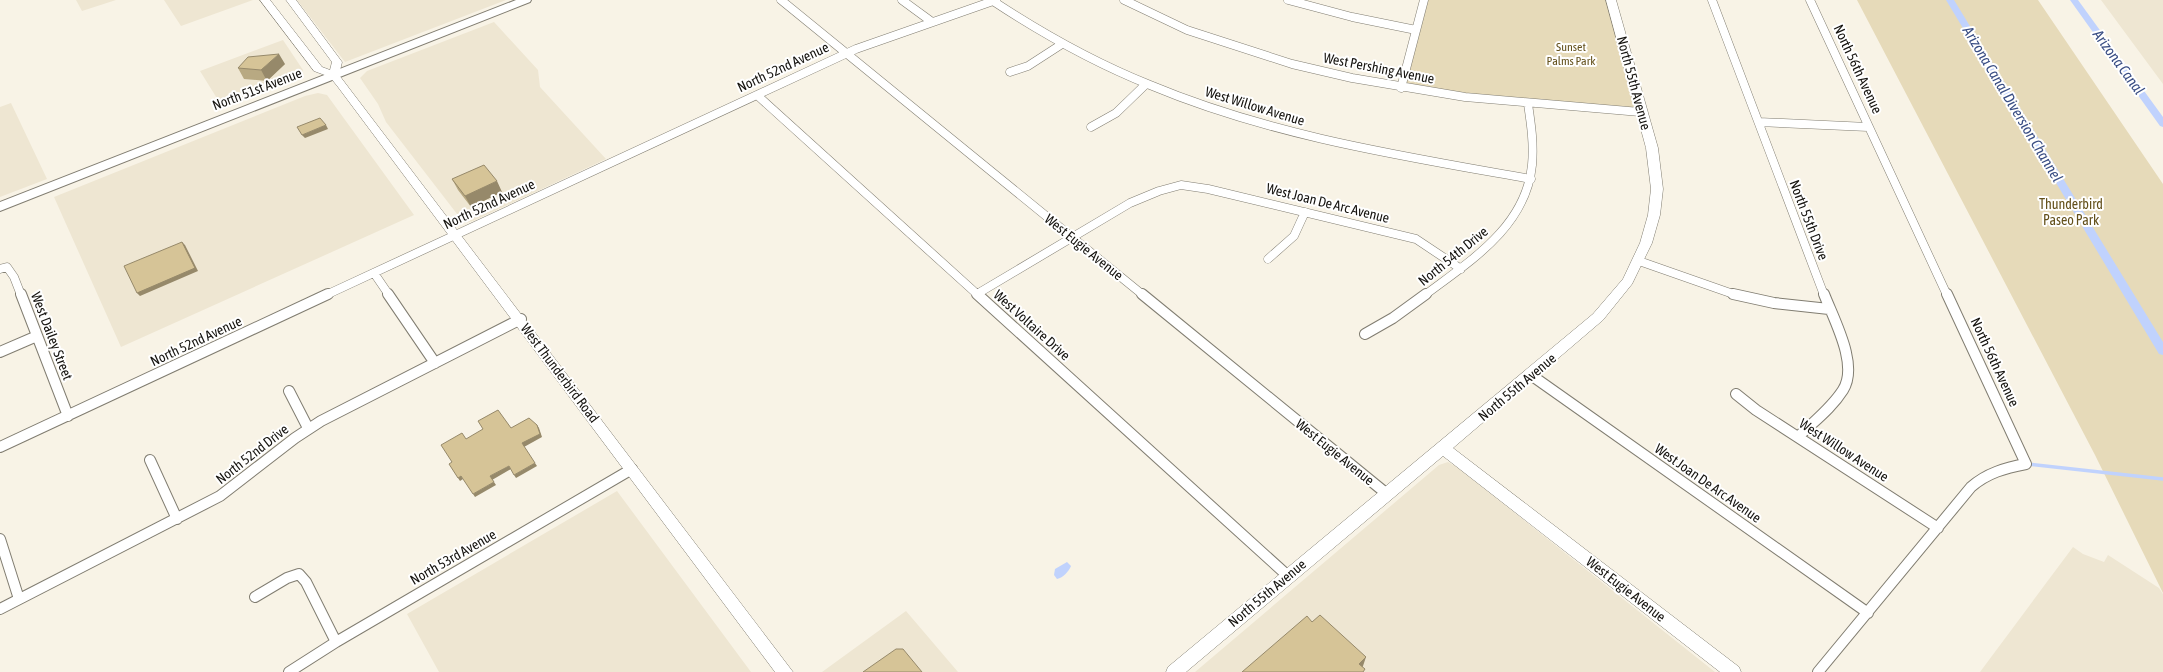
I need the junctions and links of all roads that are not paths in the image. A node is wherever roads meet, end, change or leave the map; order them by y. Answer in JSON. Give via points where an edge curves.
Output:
{"nodes":[{"id":1,"x":265,"y":0,"type":"edge"},
{"id":2,"x":291,"y":0,"type":"edge"},
{"id":3,"x":526,"y":0,"type":"edge"},
{"id":4,"x":781,"y":0,"type":"edge"},
{"id":5,"x":902,"y":0,"type":"edge"},
{"id":6,"x":1124,"y":0,"type":"edge"},
{"id":7,"x":1288,"y":0,"type":"edge"},
{"id":8,"x":1424,"y":0,"type":"edge"},
{"id":9,"x":1611,"y":0,"type":"edge"},
{"id":10,"x":1712,"y":0,"type":"edge"},
{"id":11,"x":1810,"y":0,"type":"edge"},
{"id":12,"x":994,"y":1,"type":"edge"},
{"id":13,"x":932,"y":22,"type":"junction"},
{"id":14,"x":1416,"y":30,"type":"junction"},
{"id":15,"x":1062,"y":44,"type":"junction"},
{"id":16,"x":846,"y":54,"type":"junction"},
{"id":17,"x":1010,"y":72,"type":"dead end"},
{"id":18,"x":334,"y":75,"type":"junction"},
{"id":19,"x":1146,"y":84,"type":"junction"},
{"id":20,"x":1401,"y":88,"type":"junction"},
{"id":21,"x":757,"y":95,"type":"junction"},
{"id":22,"x":1528,"y":104,"type":"junction"},
{"id":23,"x":1640,"y":112,"type":"junction"},
{"id":24,"x":1758,"y":122,"type":"junction"},
{"id":25,"x":1868,"y":126,"type":"junction"},
{"id":26,"x":1091,"y":127,"type":"dead end"},
{"id":27,"x":1531,"y":179,"type":"junction"},
{"id":28,"x":0,"y":207,"type":"edge"},
{"id":29,"x":1305,"y":212,"type":"junction"},
{"id":30,"x":456,"y":235,"type":"junction"},
{"id":31,"x":1072,"y":237,"type":"junction"},
{"id":32,"x":1268,"y":259,"type":"dead end"},
{"id":33,"x":1639,"y":261,"type":"junction"},
{"id":34,"x":4,"y":268,"type":"edge"},
{"id":35,"x":1461,"y":269,"type":"junction"},
{"id":36,"x":374,"y":274,"type":"junction"},
{"id":37,"x":977,"y":294,"type":"junction"},
{"id":38,"x":1829,"y":309,"type":"junction"},
{"id":39,"x":520,"y":319,"type":"junction"},
{"id":40,"x":1365,"y":334,"type":"dead end"},
{"id":41,"x":37,"y":336,"type":"junction"},
{"id":42,"x":0,"y":352,"type":"edge"},
{"id":43,"x":435,"y":363,"type":"junction"},
{"id":44,"x":1531,"y":375,"type":"junction"},
{"id":45,"x":289,"y":391,"type":"dead end"},
{"id":46,"x":1736,"y":394,"type":"dead end"},
{"id":47,"x":68,"y":416,"type":"junction"},
{"id":48,"x":308,"y":428,"type":"junction"},
{"id":49,"x":1798,"y":437,"type":"junction"},
{"id":50,"x":0,"y":447,"type":"edge"},
{"id":51,"x":1444,"y":448,"type":"junction"},
{"id":52,"x":150,"y":460,"type":"dead end"},
{"id":53,"x":632,"y":469,"type":"junction"},
{"id":54,"x":1387,"y":494,"type":"junction"},
{"id":55,"x":177,"y":519,"type":"junction"},
{"id":56,"x":1938,"y":528,"type":"junction"},
{"id":57,"x":0,"y":539,"type":"edge"},
{"id":58,"x":1288,"y":576,"type":"junction"},
{"id":59,"x":255,"y":597,"type":"dead end"},
{"id":60,"x":19,"y":599,"type":"junction"},
{"id":61,"x":0,"y":609,"type":"edge"},
{"id":62,"x":1868,"y":613,"type":"junction"},
{"id":63,"x":336,"y":642,"type":"junction"},
{"id":64,"x":289,"y":672,"type":"edge"},
{"id":65,"x":785,"y":672,"type":"edge"},
{"id":66,"x":1174,"y":672,"type":"edge"},
{"id":67,"x":1733,"y":672,"type":"edge"},
{"id":68,"x":1818,"y":672,"type":"edge"}],
"edges":[{"from":1,"to":18,"type":"street","name":"West Thunderbird Road","via":[[318,69]]},
{"from":2,"to":18,"type":"street","via":[[337,62]]},
{"from":3,"to":18,"type":"main road","name":"North 51st Avenue"},
{"from":4,"to":16,"type":"street","name":"West Eugie Avenue"},
{"from":5,"to":13,"type":"street"},
{"from":6,"to":20,"type":"street","name":"West Pershing Avenue","via":[[1187,30],[1242,49],[1292,64]]},
{"from":7,"to":14,"type":"street"},
{"from":8,"to":14,"type":"street"},
{"from":9,"to":23,"type":"street","name":"North 55th Avenue"},
{"from":10,"to":24,"type":"street","name":"North 55th Drive"},
{"from":11,"to":25,"type":"street","name":"North 56th Avenue"},
{"from":12,"to":13,"type":"street","name":"North 52nd Avenue"},
{"from":12,"to":15,"type":"street","name":"West Willow Avenue"},
{"from":13,"to":16,"type":"street","name":"North 52nd Avenue","via":[[888,36]]},
{"from":14,"to":20,"type":"street"},
{"from":15,"to":17,"type":"street","via":[[1028,66]]},
{"from":15,"to":19,"type":"street","name":"West Willow Avenue"},
{"from":16,"to":21,"type":"street","name":"North 52nd Avenue"},
{"from":16,"to":31,"type":"street","name":"West Eugie Avenue"},
{"from":18,"to":28,"type":"main road","name":"North 51st Avenue"},
{"from":18,"to":30,"type":"street","name":"West Thunderbird Road"},
{"from":19,"to":26,"type":"street","via":[[1116,113]]},
{"from":19,"to":27,"type":"street","name":"West Willow Avenue","via":[[1225,113],[1321,140]]},
{"from":20,"to":22,"type":"street","name":"West Pershing Avenue"},
{"from":21,"to":30,"type":"street","name":"North 52nd Avenue"},
{"from":21,"to":37,"type":"street","name":"West Voltaire Drive"},
{"from":22,"to":23,"type":"street","name":"West Pershing Avenue"},
{"from":22,"to":27,"type":"street","name":"North 54th Drive","via":[[1534,151]]},
{"from":23,"to":33,"type":"street","name":"North 55th Avenue","via":[[1652,148],[1657,190],[1654,215]]},
{"from":24,"to":25,"type":"street"},
{"from":24,"to":38,"type":"street","name":"North 55th Drive"},
{"from":25,"to":56,"type":"street","name":"North 56th Avenue","via":[[2026,464],[1996,470],[1978,480]]},
{"from":27,"to":35,"type":"street","name":"North 54th Drive","via":[[1520,208],[1508,226]]},
{"from":29,"to":31,"type":"street","name":"West Joan De Arc Avenue","via":[[1208,189],[1180,186],[1159,191],[1130,203]]},
{"from":29,"to":32,"type":"street","via":[[1294,236]]},
{"from":29,"to":35,"type":"street","name":"West Joan De Arc Avenue","via":[[1416,239]]},
{"from":30,"to":36,"type":"street","name":"North 52nd Avenue"},
{"from":30,"to":39,"type":"street","name":"West Thunderbird Road"},
{"from":31,"to":37,"type":"street","name":"West Joan De Arc Avenue"},
{"from":31,"to":54,"type":"street","name":"West Eugie Avenue"},
{"from":33,"to":38,"type":"street","via":[[1712,289],[1735,295],[1791,306]]},
{"from":33,"to":44,"type":"street","name":"North 55th Avenue","via":[[1617,296],[1598,317]]},
{"from":34,"to":41,"type":"street","name":"West Dailey Street","via":[[14,276]]},
{"from":35,"to":40,"type":"street","name":"North 54th Drive","via":[[1383,326]]},
{"from":36,"to":43,"type":"street"},
{"from":36,"to":47,"type":"street","name":"North 52nd Avenue"},
{"from":37,"to":58,"type":"street","name":"West Voltaire Drive"},
{"from":38,"to":49,"type":"street","name":"North 55th Drive","via":[[1843,345],[1849,373],[1844,388]]},
{"from":39,"to":43,"type":"street","name":"North 52nd Drive"},
{"from":39,"to":53,"type":"street","name":"West Thunderbird Road"},
{"from":41,"to":42,"type":"street"},
{"from":41,"to":47,"type":"street","name":"West Dailey Street"},
{"from":43,"to":48,"type":"street","name":"North 52nd Drive"},
{"from":44,"to":51,"type":"street","name":"North 55th Avenue"},
{"from":44,"to":62,"type":"street","name":"West Joan De Arc Avenue"},
{"from":45,"to":48,"type":"street"},
{"from":46,"to":49,"type":"street","name":"West Willow Avenue"},
{"from":47,"to":50,"type":"street","name":"North 52nd Avenue"},
{"from":48,"to":55,"type":"street","name":"North 52nd Drive","via":[[239,484]]},
{"from":49,"to":56,"type":"street","name":"West Willow Avenue"},
{"from":51,"to":54,"type":"street","name":"North 55th Avenue"},
{"from":51,"to":67,"type":"street","name":"West Eugie Avenue"},
{"from":52,"to":55,"type":"street"},
{"from":53,"to":63,"type":"street","name":"North 53rd Avenue"},
{"from":53,"to":65,"type":"street","name":"West Thunderbird Road"},
{"from":54,"to":58,"type":"street","name":"North 55th Avenue"},
{"from":55,"to":60,"type":"street","name":"North 52nd Drive"},
{"from":56,"to":62,"type":"street","name":"North 56th Avenue"},
{"from":57,"to":60,"type":"street"},
{"from":58,"to":66,"type":"street","name":"North 55th Avenue"},
{"from":59,"to":63,"type":"street","via":[[287,578],[299,574],[306,582]]},
{"from":60,"to":61,"type":"street","name":"North 52nd Drive"},
{"from":62,"to":68,"type":"street","name":"North 56th Avenue"},
{"from":63,"to":64,"type":"street","name":"North 53rd Avenue"}]}
